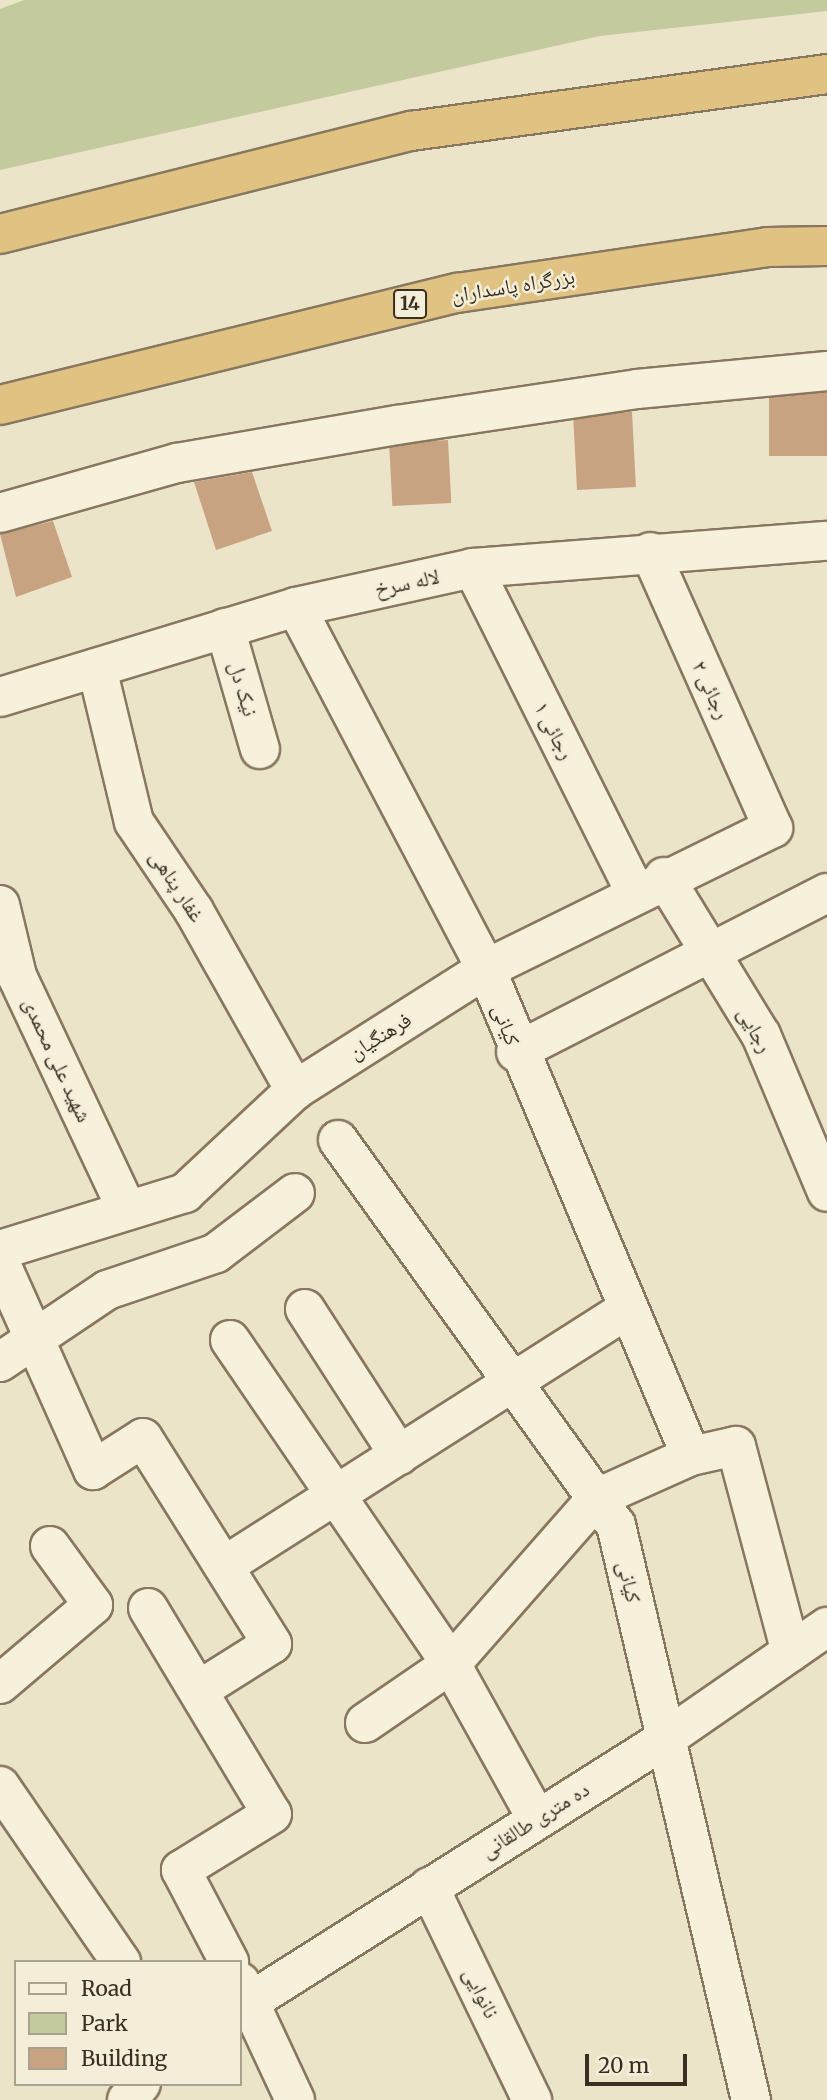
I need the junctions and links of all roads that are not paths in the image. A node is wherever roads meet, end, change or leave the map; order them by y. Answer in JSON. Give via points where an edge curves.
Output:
{"nodes":[{"id":1,"x":827,"y":74,"type":"edge"},
{"id":2,"x":0,"y":234,"type":"edge"},
{"id":3,"x":827,"y":246,"type":"edge"},
{"id":4,"x":827,"y":371,"type":"edge"},
{"id":5,"x":0,"y":405,"type":"edge"},
{"id":6,"x":0,"y":513,"type":"edge"},
{"id":7,"x":827,"y":541,"type":"edge"},
{"id":8,"x":650,"y":552,"type":"junction"},
{"id":9,"x":473,"y":568,"type":"junction"},
{"id":10,"x":296,"y":607,"type":"junction"},
{"id":11,"x":225,"y":628,"type":"junction"},
{"id":12,"x":97,"y":668,"type":"junction"},
{"id":13,"x":0,"y":697,"type":"edge"},
{"id":14,"x":260,"y":749,"type":"dead end"},
{"id":15,"x":773,"y":828,"type":"joint"},
{"id":16,"x":650,"y":885,"type":"junction"},
{"id":17,"x":827,"y":893,"type":"edge"},
{"id":18,"x":0,"y":905,"type":"edge"},
{"id":19,"x":713,"y":957,"type":"junction"},
{"id":20,"x":486,"y":969,"type":"junction"},
{"id":21,"x":516,"y":1052,"type":"junction"},
{"id":22,"x":295,"y":1090,"type":"junction"},
{"id":23,"x":338,"y":1140,"type":"dead end"},
{"id":24,"x":295,"y":1192,"type":"dead end"},
{"id":25,"x":827,"y":1192,"type":"edge"},
{"id":26,"x":127,"y":1210,"type":"junction"},
{"id":27,"x":0,"y":1250,"type":"edge"},
{"id":28,"x":0,"y":1262,"type":"edge"},
{"id":29,"x":305,"y":1309,"type":"dead end"},
{"id":30,"x":628,"y":1309,"type":"junction"},
{"id":31,"x":34,"y":1340,"type":"junction"},
{"id":32,"x":230,"y":1340,"type":"dead end"},
{"id":33,"x":0,"y":1362,"type":"edge"},
{"id":34,"x":513,"y":1382,"type":"junction"},
{"id":35,"x":399,"y":1455,"type":"junction"},
{"id":36,"x":691,"y":1456,"type":"junction"},
{"id":37,"x":336,"y":1495,"type":"junction"},
{"id":38,"x":597,"y":1498,"type":"junction"},
{"id":39,"x":50,"y":1546,"type":"dead end"},
{"id":40,"x":223,"y":1566,"type":"junction"},
{"id":41,"x":148,"y":1608,"type":"dead end"},
{"id":42,"x":827,"y":1627,"type":"edge"},
{"id":43,"x":791,"y":1652,"type":"junction"},
{"id":44,"x":452,"y":1664,"type":"junction"},
{"id":45,"x":0,"y":1684,"type":"edge"},
{"id":46,"x":200,"y":1690,"type":"junction"},
{"id":47,"x":365,"y":1723,"type":"dead end"},
{"id":48,"x":665,"y":1739,"type":"junction"},
{"id":49,"x":0,"y":1786,"type":"edge"},
{"id":50,"x":537,"y":1819,"type":"junction"},
{"id":51,"x":429,"y":1887,"type":"junction"},
{"id":52,"x":120,"y":1960,"type":"edge"},
{"id":53,"x":228,"y":1960,"type":"edge"},
{"id":54,"x":243,"y":1997,"type":"edge"},
{"id":55,"x":139,"y":2086,"type":"edge"},
{"id":56,"x":127,"y":2100,"type":"edge"},
{"id":57,"x":295,"y":2100,"type":"edge"},
{"id":58,"x":532,"y":2100,"type":"edge"},
{"id":59,"x":751,"y":2100,"type":"edge"}],
"edges":[{"from":1,"to":2,"type":"highway","via":[[411,131]]},
{"from":3,"to":5,"type":"highway","name":"بزرگراه پاسداران","number":"14","via":[[767,247],[457,293]]},
{"from":4,"to":6,"type":"street","via":[[637,389],[397,425],[177,463]]},
{"from":7,"to":8,"type":"street","name":"لاله سرخ"},
{"from":8,"to":9,"type":"street","name":"لاله سرخ"},
{"from":8,"to":15,"type":"street","name":"رجائی ۲"},
{"from":9,"to":10,"type":"street","name":"لاله سرخ"},
{"from":9,"to":16,"type":"street","name":"رجائی ۱"},
{"from":10,"to":11,"type":"street","name":"لاله سرخ"},
{"from":10,"to":20,"type":"street","name":"کیانی"},
{"from":11,"to":12,"type":"street","name":"لاله سرخ"},
{"from":11,"to":14,"type":"street","name":"نیک دل"},
{"from":12,"to":13,"type":"street","name":"لاله سرخ"},
{"from":12,"to":22,"type":"street","name":"غفار پناهی","via":[[134,822],[194,911]]},
{"from":15,"to":16,"type":"street","name":"فرهنگیان"},
{"from":16,"to":19,"type":"street","name":"رجایی"},
{"from":16,"to":20,"type":"street","name":"فرهنگیان"},
{"from":17,"to":19,"type":"street"},
{"from":18,"to":26,"type":"street","name":"شهید علی محمدی","via":[[16,975]]},
{"from":19,"to":21,"type":"street"},
{"from":19,"to":25,"type":"street","name":"رجایی","via":[[761,1035]]},
{"from":20,"to":21,"type":"street","name":"کیانی"},
{"from":20,"to":22,"type":"street","name":"فرهنگیان"},
{"from":21,"to":30,"type":"street","name":"کیانی"},
{"from":22,"to":26,"type":"street","name":"فرهنگیان","via":[[185,1193]]},
{"from":23,"to":34,"type":"street","name":"کیانی"},
{"from":24,"to":31,"type":"street","via":[[216,1253],[107,1290]]},
{"from":26,"to":27,"type":"street","name":"فرهنگیان"},
{"from":28,"to":31,"type":"street"},
{"from":29,"to":35,"type":"street"},
{"from":30,"to":34,"type":"street"},
{"from":30,"to":36,"type":"street","name":"کیانی"},
{"from":31,"to":33,"type":"street"},
{"from":31,"to":40,"type":"street","via":[[93,1470],[143,1438]]},
{"from":32,"to":37,"type":"street"},
{"from":34,"to":35,"type":"street"},
{"from":34,"to":38,"type":"street","name":"کیانی"},
{"from":35,"to":37,"type":"street"},
{"from":36,"to":38,"type":"street"},
{"from":36,"to":43,"type":"street","via":[[736,1446]]},
{"from":37,"to":40,"type":"street"},
{"from":37,"to":44,"type":"street"},
{"from":38,"to":44,"type":"street"},
{"from":38,"to":48,"type":"street","name":"کیانی","via":[[616,1525]]},
{"from":39,"to":45,"type":"street","via":[[93,1605]]},
{"from":40,"to":46,"type":"street","via":[[272,1644]]},
{"from":41,"to":46,"type":"street"},
{"from":42,"to":43,"type":"street","name":"ده متری طالقانی"},
{"from":43,"to":48,"type":"street","name":"ده متری طالقانی"},
{"from":44,"to":47,"type":"street"},
{"from":44,"to":50,"type":"street"},
{"from":46,"to":53,"type":"street","via":[[272,1814],[181,1870]]},
{"from":48,"to":50,"type":"street","name":"ده متری طالقانی"},
{"from":48,"to":59,"type":"street","name":"کیانی"},
{"from":49,"to":52,"type":"street"},
{"from":50,"to":51,"type":"street","name":"ده متری طالقانی"},
{"from":51,"to":54,"type":"street","name":"ده متری طالقانی"},
{"from":51,"to":58,"type":"street","name":"نانوایی"},
{"from":54,"to":57,"type":"street"},
{"from":55,"to":56,"type":"street"}]}
